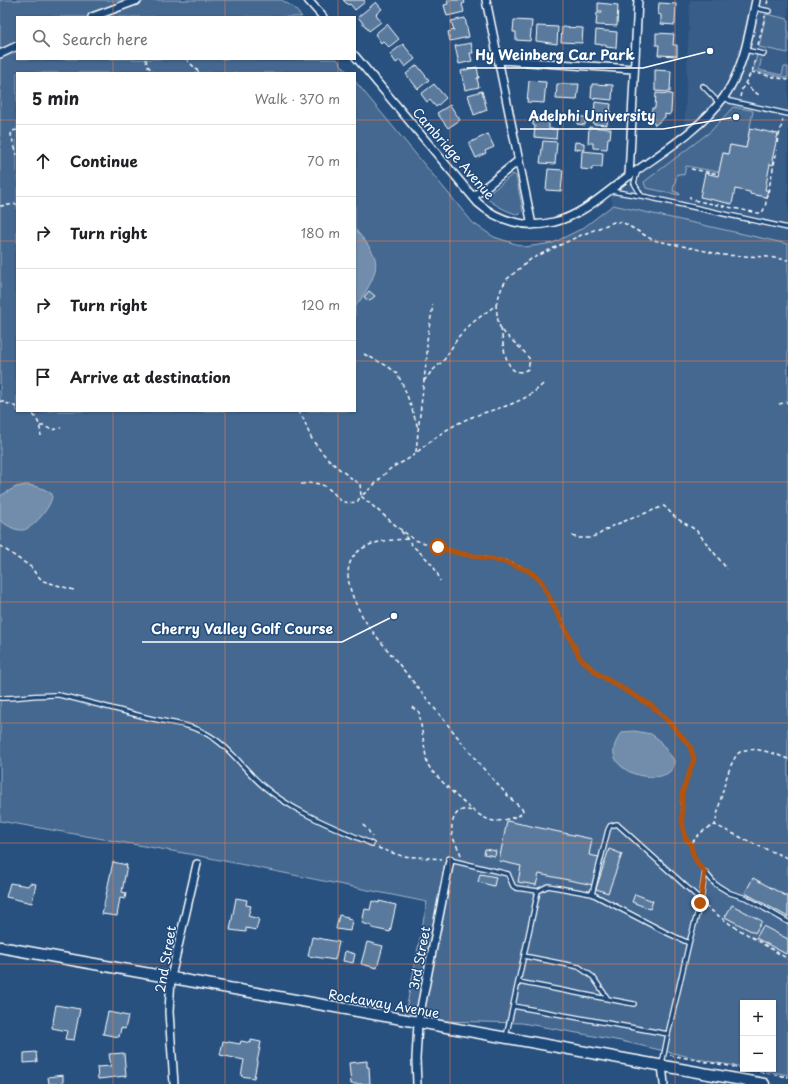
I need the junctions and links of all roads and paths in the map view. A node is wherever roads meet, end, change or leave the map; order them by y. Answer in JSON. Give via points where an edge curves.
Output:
{"nodes":[{"id":1,"x":138,"y":0,"type":"edge"},
{"id":2,"x":308,"y":0,"type":"edge"},
{"id":3,"x":486,"y":0,"type":"edge"},
{"id":4,"x":638,"y":0,"type":"edge"},
{"id":5,"x":756,"y":0,"type":"edge"},
{"id":6,"x":768,"y":0,"type":"edge"},
{"id":7,"x":767,"y":4,"type":"dead end"},
{"id":8,"x":755,"y":8,"type":"junction"},
{"id":9,"x":767,"y":13,"type":"joint"},
{"id":10,"x":95,"y":16,"type":"edge"},
{"id":11,"x":322,"y":16,"type":"edge"},
{"id":12,"x":758,"y":45,"type":"dead end"},
{"id":13,"x":16,"y":46,"type":"edge"},
{"id":14,"x":746,"y":50,"type":"junction"},
{"id":15,"x":0,"y":54,"type":"edge"},
{"id":16,"x":764,"y":54,"type":"dead end"},
{"id":17,"x":756,"y":55,"type":"dead end"},
{"id":18,"x":356,"y":57,"type":"edge"},
{"id":19,"x":146,"y":60,"type":"edge"},
{"id":20,"x":187,"y":60,"type":"edge"},
{"id":21,"x":498,"y":60,"type":"junction"},
{"id":22,"x":633,"y":69,"type":"junction"},
{"id":23,"x":153,"y":72,"type":"edge"},
{"id":24,"x":199,"y":72,"type":"edge"},
{"id":25,"x":751,"y":72,"type":"junction"},
{"id":26,"x":788,"y":80,"type":"edge"},
{"id":27,"x":745,"y":83,"type":"junction"},
{"id":28,"x":703,"y":86,"type":"dead end"},
{"id":29,"x":759,"y":95,"type":"dead end"},
{"id":30,"x":740,"y":97,"type":"dead end"},
{"id":31,"x":721,"y":100,"type":"junction"},
{"id":32,"x":788,"y":114,"type":"edge"},
{"id":33,"x":783,"y":120,"type":"dead end"},
{"id":34,"x":16,"y":130,"type":"edge"},
{"id":35,"x":777,"y":143,"type":"dead end"},
{"id":36,"x":777,"y":150,"type":"dead end"},
{"id":37,"x":16,"y":152,"type":"edge"},
{"id":38,"x":518,"y":161,"type":"junction"},
{"id":39,"x":639,"y":169,"type":"junction"},
{"id":40,"x":691,"y":169,"type":"dead end"},
{"id":41,"x":718,"y":174,"type":"dead end"},
{"id":42,"x":629,"y":176,"type":"junction"},
{"id":43,"x":609,"y":190,"type":"junction"},
{"id":44,"x":641,"y":196,"type":"junction"},
{"id":45,"x":690,"y":196,"type":"dead end"},
{"id":46,"x":473,"y":197,"type":"junction"},
{"id":47,"x":16,"y":204,"type":"edge"},
{"id":48,"x":0,"y":206,"type":"edge"},
{"id":49,"x":532,"y":224,"type":"junction"},
{"id":50,"x":788,"y":228,"type":"edge"},
{"id":51,"x":788,"y":260,"type":"edge"},
{"id":52,"x":433,"y":305,"type":"dead end"},
{"id":53,"x":496,"y":305,"type":"junction"},
{"id":54,"x":501,"y":328,"type":"junction"},
{"id":55,"x":364,"y":354,"type":"dead end"},
{"id":56,"x":424,"y":381,"type":"junction"},
{"id":57,"x":544,"y":384,"type":"dead end"},
{"id":58,"x":0,"y":401,"type":"edge"},
{"id":59,"x":788,"y":402,"type":"edge"},
{"id":60,"x":779,"y":404,"type":"dead end"},
{"id":61,"x":16,"y":407,"type":"edge"},
{"id":62,"x":30,"y":412,"type":"edge"},
{"id":63,"x":299,"y":412,"type":"edge"},
{"id":64,"x":40,"y":426,"type":"junction"},
{"id":65,"x":61,"y":428,"type":"dead end"},
{"id":66,"x":418,"y":431,"type":"junction"},
{"id":67,"x":41,"y":436,"type":"dead end"},
{"id":68,"x":416,"y":452,"type":"junction"},
{"id":69,"x":301,"y":484,"type":"dead end"},
{"id":70,"x":361,"y":496,"type":"junction"},
{"id":71,"x":400,"y":529,"type":"junction"},
{"id":72,"x":572,"y":536,"type":"dead end"},
{"id":73,"x":407,"y":539,"type":"junction"},
{"id":74,"x":0,"y":546,"type":"edge"},
{"id":75,"x":727,"y":569,"type":"dead end"},
{"id":76,"x":440,"y":581,"type":"dead end"},
{"id":77,"x":74,"y":590,"type":"dead end"},
{"id":78,"x":0,"y":698,"type":"edge"},
{"id":79,"x":410,"y":706,"type":"dead end"},
{"id":80,"x":788,"y":759,"type":"edge"},
{"id":81,"x":473,"y":811,"type":"junction"},
{"id":82,"x":363,"y":825,"type":"dead end"},
{"id":83,"x":715,"y":825,"type":"junction"},
{"id":84,"x":372,"y":844,"type":"junction"},
{"id":85,"x":691,"y":844,"type":"junction"},
{"id":86,"x":788,"y":858,"type":"edge"},
{"id":87,"x":450,"y":860,"type":"junction"},
{"id":88,"x":462,"y":863,"type":"junction"},
{"id":89,"x":197,"y":864,"type":"dead end"},
{"id":90,"x":705,"y":872,"type":"junction"},
{"id":91,"x":538,"y":891,"type":"junction"},
{"id":92,"x":592,"y":894,"type":"junction"},
{"id":93,"x":700,"y":902,"type":"junction"},
{"id":94,"x":788,"y":922,"type":"edge"},
{"id":95,"x":689,"y":943,"type":"junction"},
{"id":96,"x":0,"y":947,"type":"edge"},
{"id":97,"x":524,"y":956,"type":"junction"},
{"id":98,"x":788,"y":959,"type":"edge"},
{"id":99,"x":171,"y":977,"type":"junction"},
{"id":100,"x":518,"y":982,"type":"junction"},
{"id":101,"x":608,"y":999,"type":"junction"},
{"id":102,"x":634,"y":1004,"type":"dead end"},
{"id":103,"x":513,"y":1006,"type":"junction"},
{"id":104,"x":418,"y":1023,"type":"junction"},
{"id":105,"x":668,"y":1034,"type":"junction"},
{"id":106,"x":506,"y":1039,"type":"junction"},
{"id":107,"x":664,"y":1054,"type":"junction"},
{"id":108,"x":662,"y":1066,"type":"junction"},
{"id":109,"x":788,"y":1077,"type":"edge"},
{"id":110,"x":174,"y":1084,"type":"edge"},
{"id":111,"x":417,"y":1084,"type":"edge"},
{"id":112,"x":664,"y":1084,"type":"edge"},
{"id":113,"x":764,"y":1084,"type":"edge"}],
"edges":[{"from":1,"to":10,"type":"street"},
{"from":2,"to":11,"type":"street"},
{"from":3,"to":21,"type":"street"},
{"from":4,"to":22,"type":"street"},
{"from":5,"to":8,"type":"street","name":"Cambridge Avenue"},
{"from":6,"to":7,"type":"path"},
{"from":8,"to":9,"type":"lane"},
{"from":8,"to":14,"type":"street","name":"Cambridge Avenue"},
{"from":9,"to":12,"type":"path"},
{"from":13,"to":15,"type":"street"},
{"from":14,"to":16,"type":"lane"},
{"from":14,"to":31,"type":"street","name":"Cambridge Avenue","via":[[738,72]]},
{"from":17,"to":25,"type":"path"},
{"from":18,"to":46,"type":"street","name":"Cambridge Avenue"},
{"from":19,"to":23,"type":"path"},
{"from":20,"to":24,"type":"path"},
{"from":21,"to":22,"type":"street"},
{"from":21,"to":38,"type":"street"},
{"from":22,"to":42,"type":"street"},
{"from":25,"to":26,"type":"path"},
{"from":25,"to":27,"type":"path"},
{"from":27,"to":29,"type":"path"},
{"from":27,"to":30,"type":"path"},
{"from":28,"to":31,"type":"lane"},
{"from":31,"to":32,"type":"lane"},
{"from":31,"to":39,"type":"street","name":"Cambridge Avenue","via":[[712,112],[693,128]]},
{"from":33,"to":35,"type":"path"},
{"from":34,"to":37,"type":"path","via":[[12,131],[11,135]]},
{"from":36,"to":45,"type":"path","via":[[762,213],[693,200]]},
{"from":38,"to":46,"type":"street"},
{"from":38,"to":49,"type":"street"},
{"from":39,"to":42,"type":"street","name":"Cambridge Avenue"},
{"from":39,"to":44,"type":"lane","via":[[634,183]]},
{"from":40,"to":41,"type":"path"},
{"from":42,"to":43,"type":"street","name":"Cambridge Avenue"},
{"from":43,"to":44,"type":"lane"},
{"from":43,"to":49,"type":"street","name":"Cambridge Avenue","via":[[564,219]]},
{"from":44,"to":50,"type":"lane"},
{"from":46,"to":49,"type":"street","name":"Cambridge Avenue","via":[[493,214],[518,223]]},
{"from":47,"to":48,"type":"path"},
{"from":51,"to":53,"type":"path","via":[[721,255],[653,240],[622,222],[614,222],[530,259],[507,279]]},
{"from":52,"to":56,"type":"path"},
{"from":53,"to":54,"type":"path"},
{"from":53,"to":56,"type":"path","via":[[459,336],[444,360]]},
{"from":54,"to":54,"type":"path","via":[[527,354],[530,360],[528,370],[518,372],[509,366]]},
{"from":55,"to":66,"type":"path","via":[[396,373],[401,380]]},
{"from":56,"to":66,"type":"path"},
{"from":57,"to":68,"type":"path","via":[[520,401],[462,422]]},
{"from":58,"to":61,"type":"path"},
{"from":59,"to":60,"type":"path"},
{"from":62,"to":64,"type":"path"},
{"from":63,"to":70,"type":"path","via":[[306,423],[308,433],[321,452],[345,475],[360,484]]},
{"from":64,"to":65,"type":"path","via":[[52,430]]},
{"from":64,"to":67,"type":"path"},
{"from":66,"to":68,"type":"path"},
{"from":68,"to":70,"type":"path","via":[[391,468]]},
{"from":69,"to":70,"type":"path","via":[[318,484],[326,487],[342,502],[357,502]]},
{"from":70,"to":71,"type":"path"},
{"from":71,"to":73,"type":"path"},
{"from":71,"to":85,"type":"path","via":[[415,540],[458,553],[519,566],[541,581],[580,658],[598,674],[652,706],[690,746],[694,759],[682,793],[682,819],[685,838]]},
{"from":72,"to":75,"type":"path","via":[[598,536],[612,526],[664,506],[676,518],[696,530]]},
{"from":73,"to":76,"type":"path","via":[[433,565]]},
{"from":73,"to":81,"type":"path","via":[[378,542],[365,547],[355,554],[347,578],[359,612],[369,627],[481,766],[523,810],[520,815],[494,821]]},
{"from":74,"to":77,"type":"path","via":[[24,561],[43,581]]},
{"from":78,"to":84,"type":"lane","via":[[59,695],[205,732],[219,741],[262,785],[282,800],[307,815]]},
{"from":79,"to":81,"type":"path","via":[[419,712],[427,763],[431,770]]},
{"from":80,"to":83,"type":"path","via":[[765,751],[740,752],[734,758],[727,777]]},
{"from":81,"to":88,"type":"path","via":[[457,813],[451,830]]},
{"from":82,"to":84,"type":"path","via":[[373,839]]},
{"from":83,"to":85,"type":"path","via":[[699,834]]},
{"from":83,"to":86,"type":"path"},
{"from":84,"to":87,"type":"path","via":[[402,856]]},
{"from":85,"to":90,"type":"path","via":[[697,863]]},
{"from":87,"to":88,"type":"lane"},
{"from":87,"to":104,"type":"street","name":"3rd Street"},
{"from":88,"to":91,"type":"lane","via":[[508,874],[516,888]]},
{"from":89,"to":99,"type":"street","name":"2nd Street"},
{"from":90,"to":93,"type":"lane"},
{"from":90,"to":94,"type":"lane","via":[[720,887],[746,898]]},
{"from":91,"to":92,"type":"lane","via":[[548,886]]},
{"from":91,"to":97,"type":"lane"},
{"from":92,"to":93,"type":"lane","via":[[608,830],[610,826],[617,824]]},
{"from":92,"to":95,"type":"lane"},
{"from":93,"to":95,"type":"lane"},
{"from":93,"to":98,"type":"path","via":[[730,924]]},
{"from":95,"to":105,"type":"lane"},
{"from":96,"to":99,"type":"main road","name":"Rockaway Avenue"},
{"from":97,"to":100,"type":"lane"},
{"from":97,"to":101,"type":"lane","via":[[578,967],[593,977]]},
{"from":99,"to":104,"type":"main road","name":"Rockaway Avenue"},
{"from":99,"to":110,"type":"street","name":"2nd Street","via":[[169,1012]]},
{"from":100,"to":101,"type":"lane"},
{"from":100,"to":103,"type":"lane"},
{"from":101,"to":102,"type":"lane"},
{"from":103,"to":105,"type":"lane"},
{"from":103,"to":106,"type":"lane"},
{"from":104,"to":106,"type":"main road","name":"Rockaway Avenue"},
{"from":104,"to":111,"type":"street","name":"3rd Street"},
{"from":105,"to":107,"type":"lane"},
{"from":106,"to":108,"type":"main road","name":"Rockaway Avenue"},
{"from":107,"to":108,"type":"lane"},
{"from":107,"to":109,"type":"path"},
{"from":108,"to":112,"type":"street"},
{"from":108,"to":113,"type":"main road","name":"Rockaway Avenue"}]}
